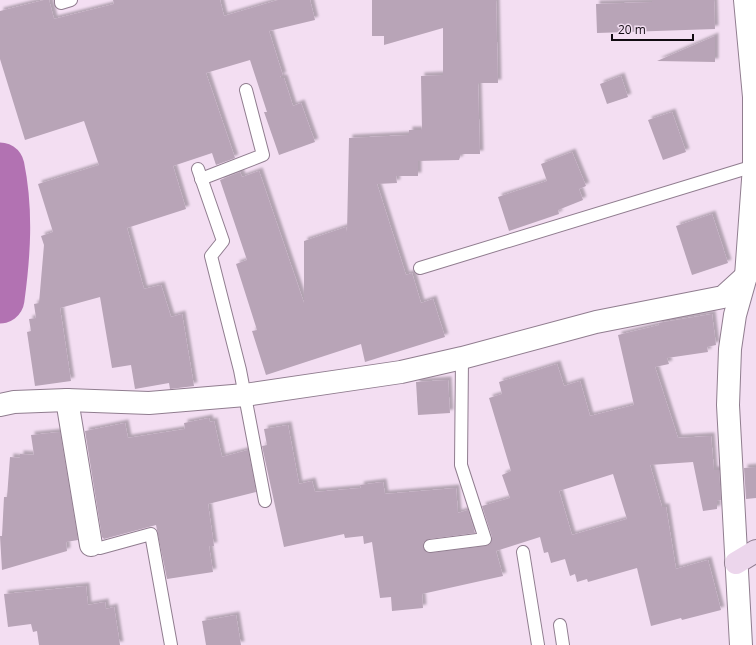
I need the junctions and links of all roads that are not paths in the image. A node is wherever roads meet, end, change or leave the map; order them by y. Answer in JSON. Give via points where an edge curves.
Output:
{"nodes":[{"id":1,"x":60,"y":0,"type":"edge"},
{"id":2,"x":71,"y":0,"type":"edge"},
{"id":3,"x":745,"y":0,"type":"edge"},
{"id":4,"x":246,"y":90,"type":"dead end"},
{"id":5,"x":754,"y":166,"type":"junction"},
{"id":6,"x":420,"y":268,"type":"dead end"},
{"id":7,"x":751,"y":269,"type":"edge"},
{"id":8,"x":462,"y":358,"type":"junction"},
{"id":9,"x":245,"y":395,"type":"junction"},
{"id":10,"x":67,"y":400,"type":"junction"},
{"id":11,"x":4,"y":404,"type":"edge"},
{"id":12,"x":265,"y":502,"type":"dead end"},
{"id":13,"x":91,"y":545,"type":"joint"},
{"id":14,"x":430,"y":546,"type":"dead end"},
{"id":15,"x":756,"y":551,"type":"edge"},
{"id":16,"x":523,"y":552,"type":"dead end"},
{"id":17,"x":736,"y":563,"type":"junction"},
{"id":18,"x":560,"y":625,"type":"dead end"},
{"id":19,"x":170,"y":645,"type":"edge"},
{"id":20,"x":538,"y":645,"type":"edge"},
{"id":21,"x":563,"y":645,"type":"edge"},
{"id":22,"x":741,"y":645,"type":"edge"}],
"edges":[{"from":1,"to":2,"type":"lane","via":[[61,3]]},
{"from":3,"to":5,"type":"street","via":[[754,97]]},
{"from":4,"to":9,"type":"lane","via":[[263,155],[199,174],[223,241],[211,256]]},
{"from":5,"to":6,"type":"lane"},
{"from":5,"to":7,"type":"street"},
{"from":7,"to":8,"type":"street","via":[[723,297],[596,322]]},
{"from":7,"to":17,"type":"street","via":[[734,315],[730,349],[728,405]]},
{"from":8,"to":9,"type":"street","via":[[401,372]]},
{"from":8,"to":14,"type":"lane","via":[[461,466],[485,539]]},
{"from":9,"to":10,"type":"street","via":[[149,404]]},
{"from":9,"to":12,"type":"lane"},
{"from":10,"to":11,"type":"street"},
{"from":10,"to":13,"type":"street"},
{"from":13,"to":19,"type":"lane","via":[[100,548],[151,534]]},
{"from":15,"to":17,"type":"street"},
{"from":16,"to":20,"type":"lane"},
{"from":17,"to":22,"type":"street"},
{"from":18,"to":21,"type":"lane"}]}
